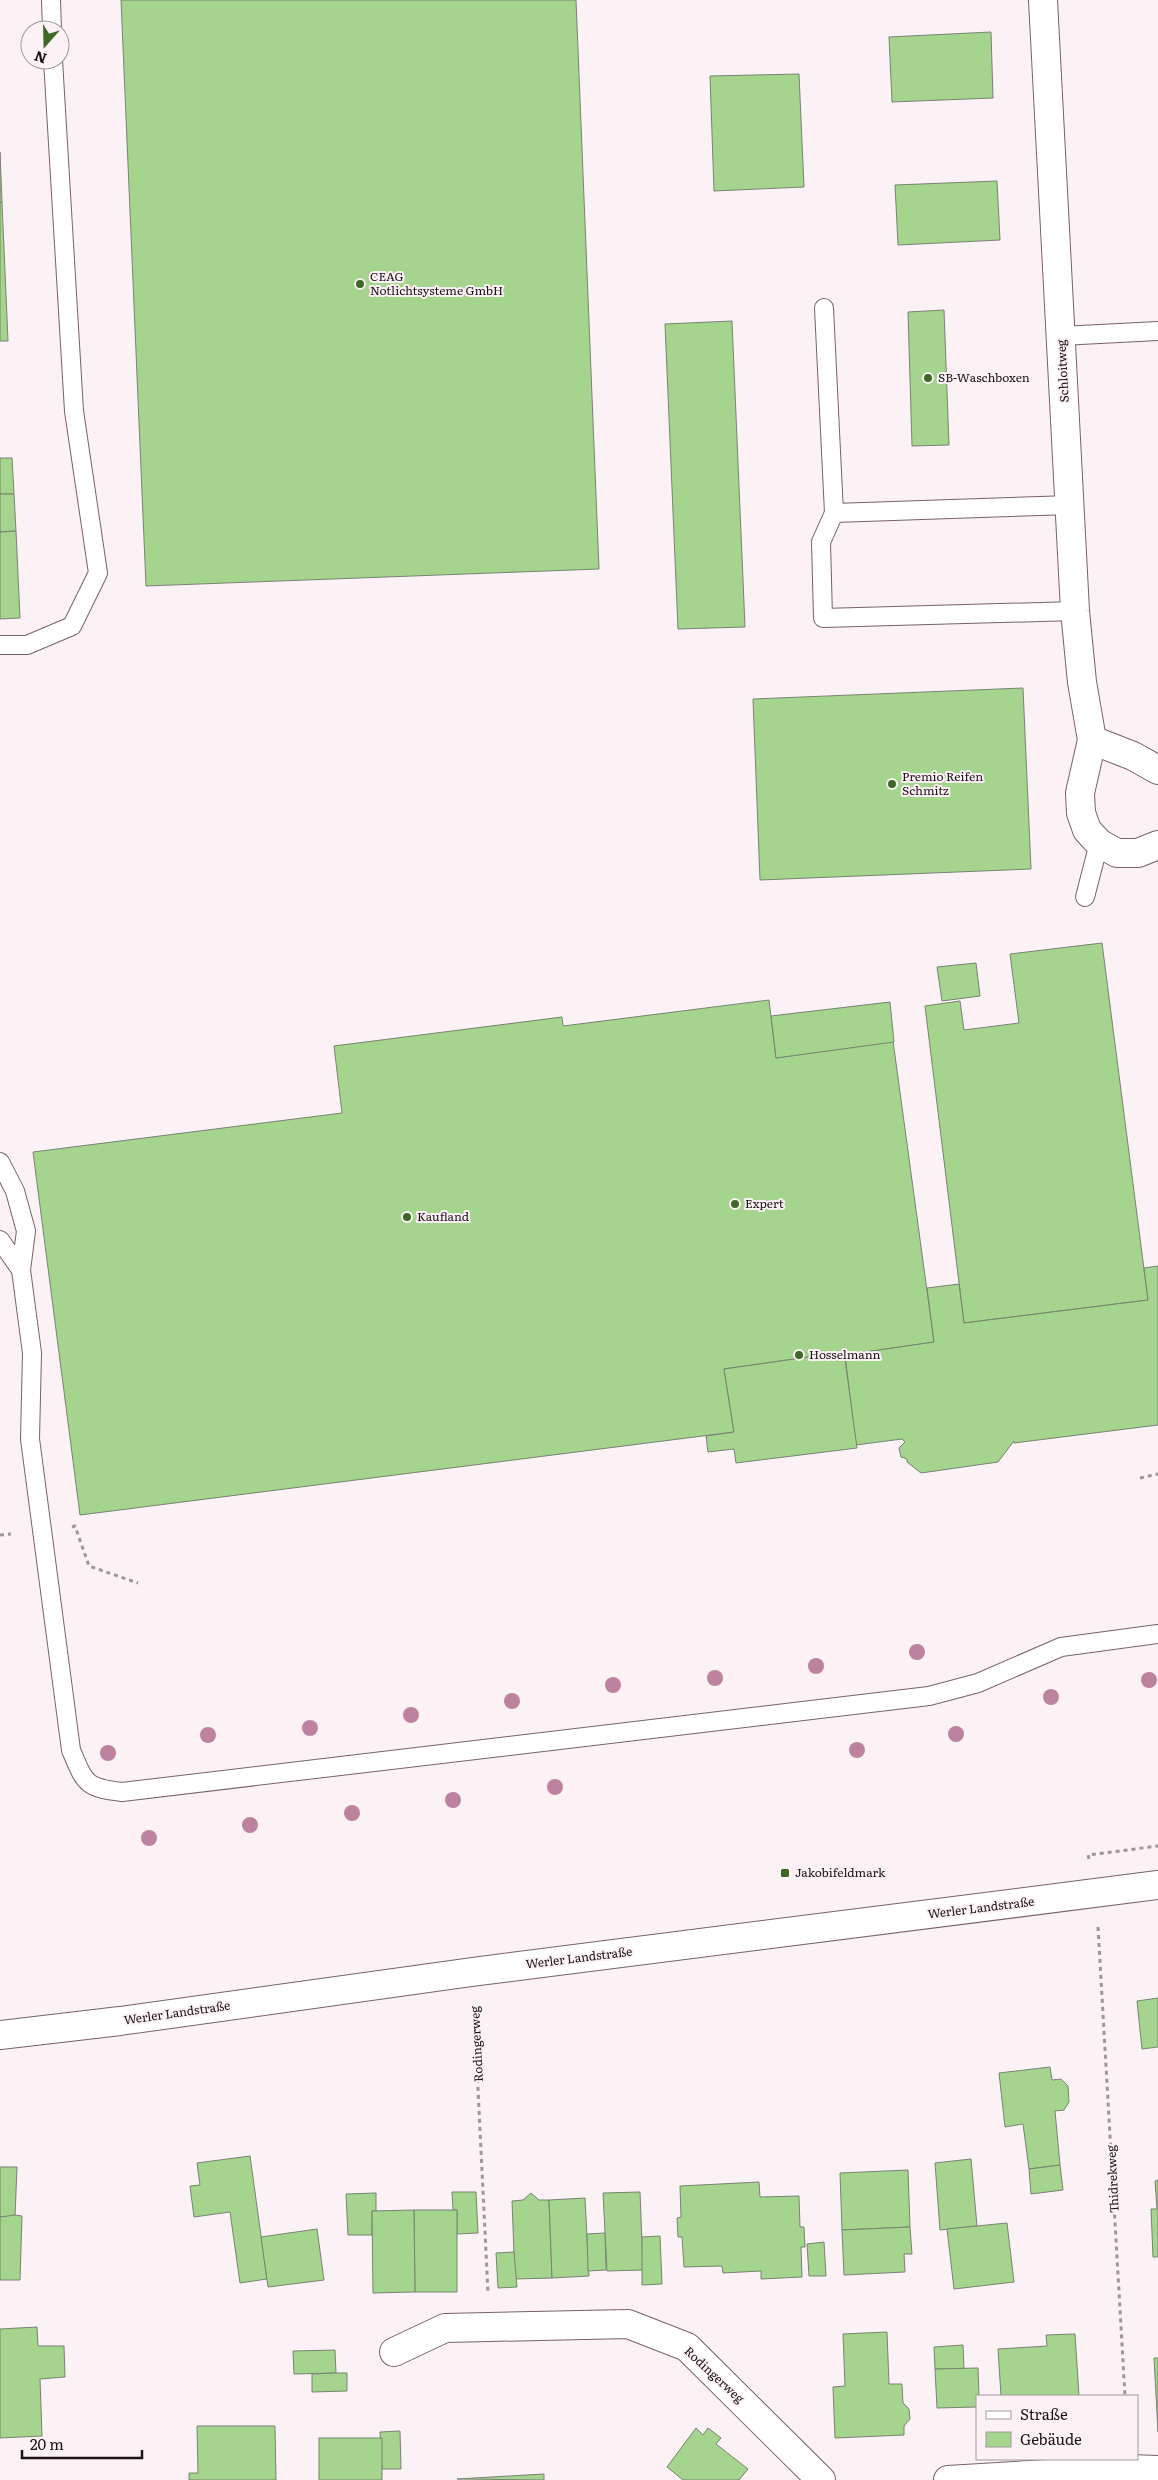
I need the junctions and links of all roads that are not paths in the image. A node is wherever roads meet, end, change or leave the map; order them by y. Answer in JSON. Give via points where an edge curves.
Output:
{"nodes":[{"id":1,"x":51,"y":0,"type":"edge"},
{"id":2,"x":1043,"y":0,"type":"edge"},
{"id":3,"x":52,"y":20,"type":"edge"},
{"id":4,"x":54,"y":70,"type":"edge"},
{"id":5,"x":824,"y":308,"type":"dead end"},
{"id":6,"x":1158,"y":331,"type":"edge"},
{"id":7,"x":1061,"y":336,"type":"junction"},
{"id":8,"x":1071,"y":505,"type":"junction"},
{"id":9,"x":834,"y":513,"type":"junction"},
{"id":10,"x":1075,"y":611,"type":"junction"},
{"id":11,"x":0,"y":645,"type":"edge"},
{"id":12,"x":1092,"y":740,"type":"junction"},
{"id":13,"x":1158,"y":770,"type":"edge"},
{"id":14,"x":1099,"y":843,"type":"junction"},
{"id":15,"x":1158,"y":845,"type":"edge"},
{"id":16,"x":1085,"y":897,"type":"dead end"},
{"id":17,"x":0,"y":1162,"type":"edge"},
{"id":18,"x":0,"y":1240,"type":"edge"},
{"id":19,"x":21,"y":1270,"type":"junction"},
{"id":20,"x":1158,"y":1634,"type":"edge"},
{"id":21,"x":1158,"y":1886,"type":"edge"},
{"id":22,"x":0,"y":2035,"type":"edge"},
{"id":23,"x":394,"y":2352,"type":"dead end"},
{"id":24,"x":1158,"y":2470,"type":"edge"},
{"id":25,"x":821,"y":2480,"type":"edge"},
{"id":26,"x":948,"y":2480,"type":"edge"}],
"edges":[{"from":1,"to":3,"type":"lane"},
{"from":2,"to":7,"type":"street","name":"Schloitweg"},
{"from":4,"to":11,"type":"lane","via":[[74,411],[98,574],[72,626],[27,645]]},
{"from":5,"to":9,"type":"lane"},
{"from":6,"to":7,"type":"lane"},
{"from":7,"to":8,"type":"street","name":"Schloitweg"},
{"from":8,"to":9,"type":"lane"},
{"from":8,"to":10,"type":"street","name":"Schloitweg"},
{"from":9,"to":10,"type":"lane","via":[[822,542],[824,618]]},
{"from":10,"to":12,"type":"street","name":"Schloitweg"},
{"from":12,"to":13,"type":"street"},
{"from":12,"to":14,"type":"street","name":"Schloitweg","via":[[1080,803],[1087,830]]},
{"from":14,"to":15,"type":"street","name":"Schloitweg","via":[[1117,853],[1138,853]]},
{"from":14,"to":16,"type":"lane"},
{"from":17,"to":19,"type":"lane","via":[[15,1191],[26,1231]]},
{"from":18,"to":19,"type":"lane"},
{"from":19,"to":20,"type":"lane","via":[[32,1352],[30,1439],[72,1750],[84,1780],[102,1790],[122,1792],[929,1696],[978,1683],[1061,1648]]},
{"from":21,"to":22,"type":"street","name":"Werler Landstraße"},
{"from":23,"to":25,"type":"street","name":"Rodingerweg","via":[[445,2328],[628,2324],[688,2347]]},
{"from":24,"to":26,"type":"street"}]}
